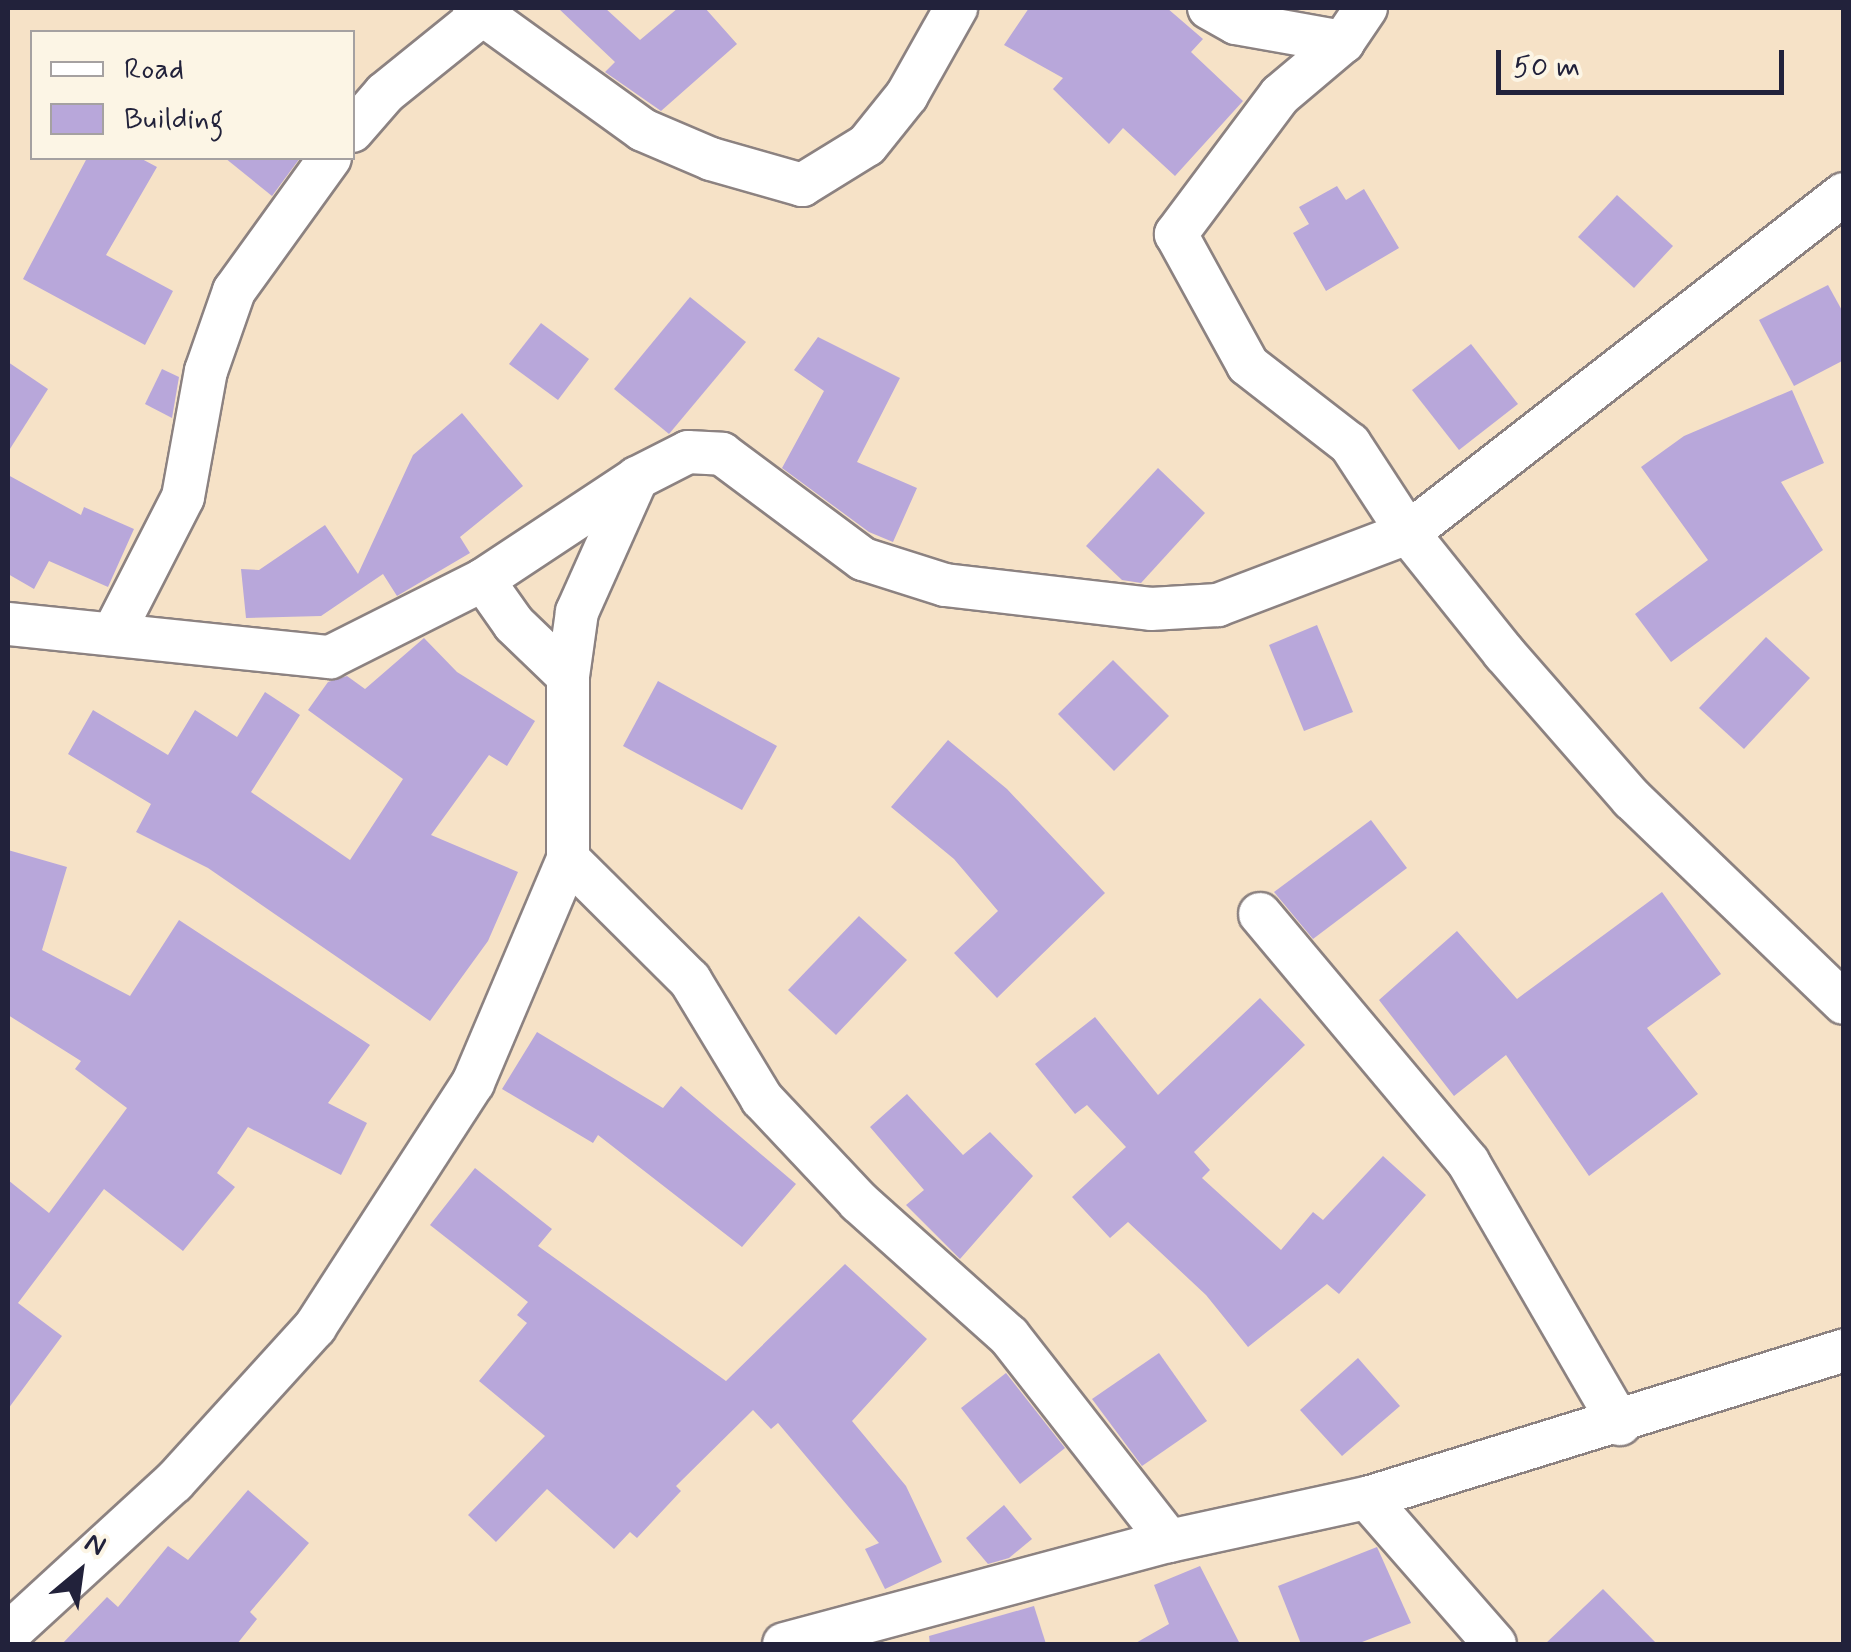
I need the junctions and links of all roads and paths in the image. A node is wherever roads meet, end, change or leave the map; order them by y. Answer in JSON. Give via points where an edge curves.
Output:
{"nodes":[{"id":1,"x":956,"y":8,"type":"edge"},
{"id":2,"x":1209,"y":8,"type":"edge"},
{"id":3,"x":479,"y":11,"type":"edge"},
{"id":4,"x":1354,"y":25,"type":"edge"},
{"id":5,"x":355,"y":127,"type":"edge"},
{"id":6,"x":329,"y":160,"type":"edge"},
{"id":7,"x":1844,"y":194,"type":"edge"},
{"id":8,"x":638,"y":478,"type":"junction"},
{"id":9,"x":1408,"y":533,"type":"junction"},
{"id":10,"x":483,"y":580,"type":"junction"},
{"id":11,"x":8,"y":624,"type":"edge"},
{"id":12,"x":115,"y":630,"type":"junction"},
{"id":13,"x":568,"y":676,"type":"junction"},
{"id":14,"x":568,"y":859,"type":"junction"},
{"id":15,"x":1260,"y":914,"type":"dead end"},
{"id":16,"x":1844,"y":1002,"type":"edge"},
{"id":17,"x":1844,"y":1350,"type":"edge"},
{"id":18,"x":1620,"y":1424,"type":"junction"},
{"id":19,"x":1367,"y":1498,"type":"junction"},
{"id":20,"x":1169,"y":1541,"type":"junction"},
{"id":21,"x":8,"y":1634,"type":"edge"},
{"id":22,"x":784,"y":1644,"type":"edge"},
{"id":23,"x":1495,"y":1644,"type":"edge"}],
"edges":[{"from":1,"to":3,"type":"street","via":[[906,95],[867,146],[802,185],[711,159],[643,130]]},
{"from":2,"to":4,"type":"street","via":[[1236,22]]},
{"from":3,"to":5,"type":"street","via":[[385,92]]},
{"from":4,"to":9,"type":"street","via":[[1280,95],[1176,234],[1248,365],[1350,444]]},
{"from":6,"to":12,"type":"street","via":[[234,291],[206,371],[183,497]]},
{"from":7,"to":9,"type":"street"},
{"from":8,"to":9,"type":"street","via":[[688,452],[722,454],[863,559],[945,586],[1151,610],[1218,605]]},
{"from":8,"to":10,"type":"street"},
{"from":8,"to":13,"type":"street","via":[[577,612]]},
{"from":9,"to":16,"type":"street","via":[[1632,799]]},
{"from":10,"to":12,"type":"street","via":[[330,657]]},
{"from":10,"to":13,"type":"street","via":[[514,624]]},
{"from":11,"to":12,"type":"street"},
{"from":13,"to":14,"type":"street"},
{"from":14,"to":20,"type":"street","via":[[690,980],[762,1099],[859,1202],[1008,1336]]},
{"from":14,"to":21,"type":"street","via":[[473,1083],[315,1327],[174,1482]]},
{"from":15,"to":18,"type":"street","via":[[1468,1162]]},
{"from":17,"to":18,"type":"street"},
{"from":18,"to":19,"type":"street"},
{"from":19,"to":20,"type":"street"},
{"from":19,"to":23,"type":"street"},
{"from":20,"to":22,"type":"street"}]}
